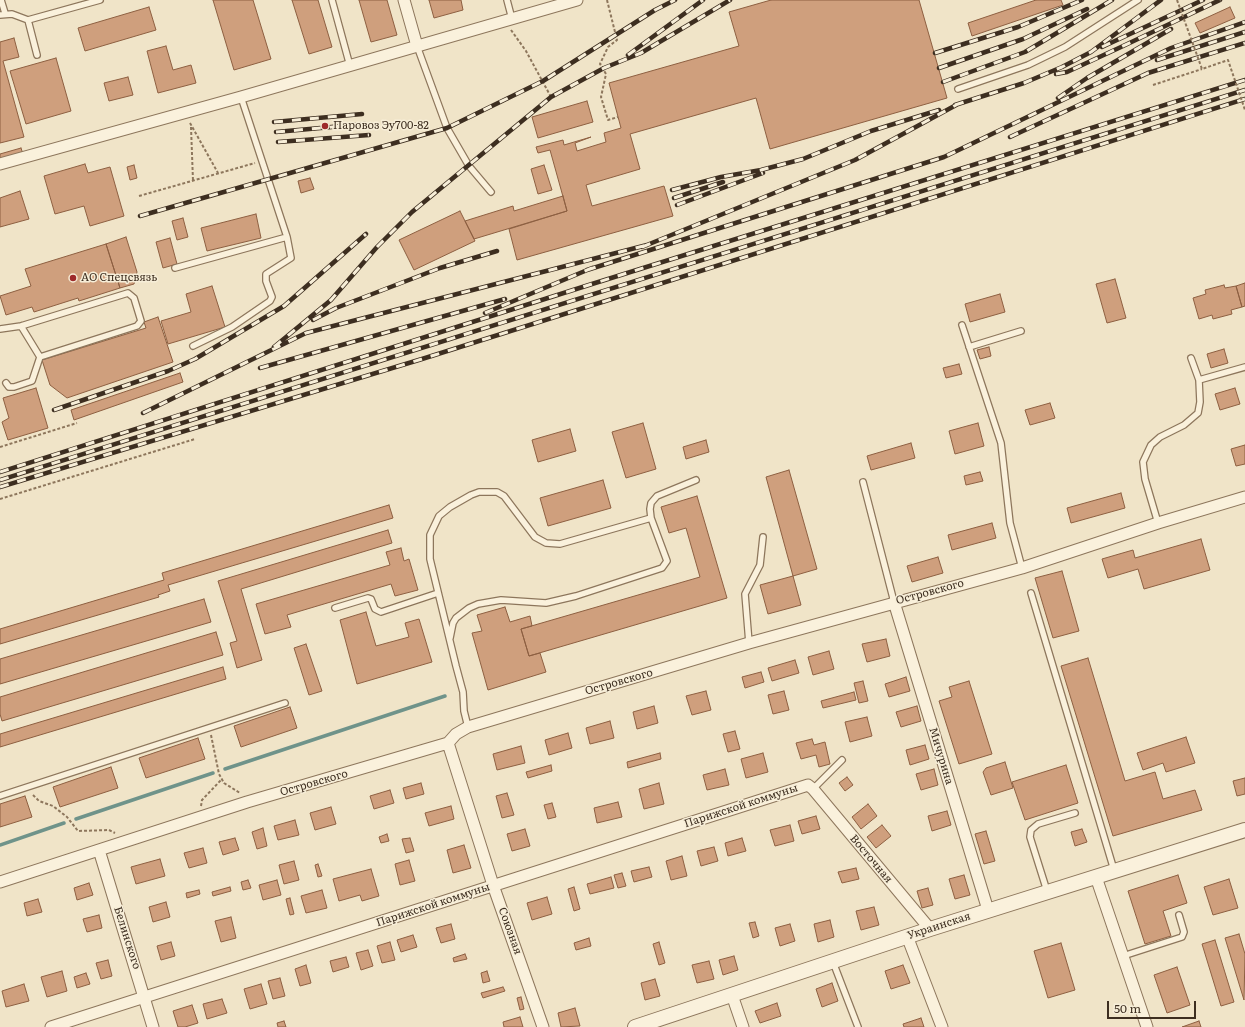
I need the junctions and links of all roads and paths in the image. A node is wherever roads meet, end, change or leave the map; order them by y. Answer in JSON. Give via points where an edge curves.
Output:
{"nodes":[{"id":1,"x":1,"y":0,"type":"edge"},
{"id":2,"x":100,"y":0,"type":"edge"},
{"id":3,"x":332,"y":0,"type":"edge"},
{"id":4,"x":404,"y":0,"type":"edge"},
{"id":5,"x":507,"y":0,"type":"edge"},
{"id":6,"x":577,"y":0,"type":"edge"},
{"id":7,"x":607,"y":0,"type":"edge"},
{"id":8,"x":1138,"y":0,"type":"edge"},
{"id":9,"x":1177,"y":0,"type":"edge"},
{"id":10,"x":2,"y":14,"type":"edge"},
{"id":11,"x":28,"y":20,"type":"junction"},
{"id":12,"x":508,"y":20,"type":"junction"},
{"id":13,"x":417,"y":46,"type":"junction"},
{"id":14,"x":37,"y":55,"type":"dead end"},
{"id":15,"x":350,"y":66,"type":"junction"},
{"id":16,"x":1202,"y":69,"type":"junction"},
{"id":17,"x":1153,"y":86,"type":"dead end"},
{"id":18,"x":958,"y":89,"type":"dead end"},
{"id":19,"x":551,"y":97,"type":"dead end"},
{"id":20,"x":241,"y":98,"type":"junction"},
{"id":21,"x":1245,"y":110,"type":"edge"},
{"id":22,"x":618,"y":117,"type":"dead end"},
{"id":23,"x":262,"y":161,"type":"junction"},
{"id":24,"x":0,"y":164,"type":"edge"},
{"id":25,"x":218,"y":174,"type":"junction"},
{"id":26,"x":193,"y":181,"type":"junction"},
{"id":27,"x":491,"y":192,"type":"dead end"},
{"id":28,"x":139,"y":196,"type":"dead end"},
{"id":29,"x":287,"y":237,"type":"junction"},
{"id":30,"x":174,"y":268,"type":"dead end"},
{"id":31,"x":962,"y":325,"type":"dead end"},
{"id":32,"x":21,"y":326,"type":"junction"},
{"id":33,"x":0,"y":329,"type":"edge"},
{"id":34,"x":1021,"y":331,"type":"dead end"},
{"id":35,"x":194,"y":346,"type":"dead end"},
{"id":36,"x":969,"y":346,"type":"junction"},
{"id":37,"x":40,"y":357,"type":"junction"},
{"id":38,"x":1191,"y":358,"type":"dead end"},
{"id":39,"x":1245,"y":367,"type":"edge"},
{"id":40,"x":1199,"y":380,"type":"junction"},
{"id":41,"x":6,"y":383,"type":"dead end"},
{"id":42,"x":78,"y":423,"type":"dead end"},
{"id":43,"x":195,"y":439,"type":"dead end"},
{"id":44,"x":0,"y":447,"type":"edge"},
{"id":45,"x":696,"y":480,"type":"dead end"},
{"id":46,"x":863,"y":482,"type":"dead end"},
{"id":47,"x":1245,"y":497,"type":"edge"},
{"id":48,"x":0,"y":499,"type":"edge"},
{"id":49,"x":651,"y":518,"type":"junction"},
{"id":50,"x":1158,"y":523,"type":"junction"},
{"id":51,"x":763,"y":538,"type":"dead end"},
{"id":52,"x":1022,"y":568,"type":"junction"},
{"id":53,"x":1031,"y":593,"type":"dead end"},
{"id":54,"x":438,"y":594,"type":"junction"},
{"id":55,"x":894,"y":602,"type":"junction"},
{"id":56,"x":335,"y":608,"type":"dead end"},
{"id":57,"x":450,"y":638,"type":"junction"},
{"id":58,"x":749,"y":643,"type":"junction"},
{"id":59,"x":284,"y":704,"type":"dead end"},
{"id":60,"x":468,"y":726,"type":"junction"},
{"id":61,"x":210,"y":728,"type":"junction"},
{"id":62,"x":448,"y":743,"type":"junction"},
{"id":63,"x":842,"y":760,"type":"dead end"},
{"id":64,"x":222,"y":779,"type":"junction"},
{"id":65,"x":28,"y":787,"type":"junction"},
{"id":66,"x":813,"y":789,"type":"junction"},
{"id":67,"x":0,"y":796,"type":"edge"},
{"id":68,"x":248,"y":802,"type":"junction"},
{"id":69,"x":1075,"y":813,"type":"dead end"},
{"id":70,"x":200,"y":819,"type":"junction"},
{"id":71,"x":1245,"y":830,"type":"edge"},
{"id":72,"x":119,"y":844,"type":"junction"},
{"id":73,"x":99,"y":850,"type":"junction"},
{"id":74,"x":1114,"y":870,"type":"junction"},
{"id":75,"x":1096,"y":877,"type":"junction"},
{"id":76,"x":0,"y":882,"type":"edge"},
{"id":77,"x":493,"y":885,"type":"junction"},
{"id":78,"x":1047,"y":892,"type":"junction"},
{"id":79,"x":988,"y":910,"type":"junction"},
{"id":80,"x":1179,"y":915,"type":"dead end"},
{"id":81,"x":930,"y":929,"type":"junction"},
{"id":82,"x":907,"y":936,"type":"junction"},
{"id":83,"x":1123,"y":956,"type":"junction"},
{"id":84,"x":832,"y":961,"type":"junction"},
{"id":85,"x":732,"y":995,"type":"junction"},
{"id":86,"x":145,"y":998,"type":"junction"},
{"id":87,"x":51,"y":1027,"type":"edge"},
{"id":88,"x":153,"y":1027,"type":"edge"},
{"id":89,"x":544,"y":1027,"type":"edge"},
{"id":90,"x":634,"y":1027,"type":"edge"},
{"id":91,"x":743,"y":1027,"type":"edge"},
{"id":92,"x":858,"y":1027,"type":"edge"},
{"id":93,"x":942,"y":1027,"type":"edge"},
{"id":94,"x":1147,"y":1027,"type":"edge"}],
"edges":[{"from":1,"to":10,"type":"lane"},
{"from":2,"to":11,"type":"lane"},
{"from":3,"to":15,"type":"lane"},
{"from":4,"to":13,"type":"street"},
{"from":5,"to":12,"type":"lane"},
{"from":6,"to":12,"type":"street"},
{"from":7,"to":22,"type":"path","via":[[617,40],[608,47],[600,64],[606,74],[601,97],[608,120]]},
{"from":8,"to":18,"type":"lane","via":[[1065,47],[1028,65]]},
{"from":9,"to":16,"type":"path","bridge":true},
{"from":10,"to":11,"type":"lane","via":[[20,16]]},
{"from":11,"to":14,"type":"lane"},
{"from":12,"to":13,"type":"street"},
{"from":12,"to":19,"type":"path"},
{"from":13,"to":15,"type":"street"},
{"from":13,"to":27,"type":"lane","via":[[447,128],[469,166]]},
{"from":15,"to":20,"type":"street"},
{"from":16,"to":17,"type":"path"},
{"from":16,"to":21,"type":"path","bridge":true,"via":[[1228,60]]},
{"from":20,"to":23,"type":"lane"},
{"from":20,"to":24,"type":"street"},
{"from":23,"to":25,"type":"path"},
{"from":23,"to":29,"type":"lane"},
{"from":25,"to":26,"type":"path"},
{"from":25,"to":26,"type":"path","via":[[191,126]]},
{"from":26,"to":28,"type":"path"},
{"from":29,"to":30,"type":"lane"},
{"from":29,"to":35,"type":"lane","via":[[290,258],[266,274],[271,294],[270,301],[232,327]]},
{"from":31,"to":36,"type":"lane"},
{"from":32,"to":33,"type":"lane"},
{"from":32,"to":37,"type":"lane"},
{"from":32,"to":37,"type":"lane","via":[[125,294],[132,296],[140,319],[139,325]]},
{"from":34,"to":36,"type":"lane"},
{"from":36,"to":52,"type":"lane","via":[[1001,442],[1010,522]]},
{"from":37,"to":41,"type":"lane","via":[[32,381],[14,387],[9,387]]},
{"from":38,"to":40,"type":"lane"},
{"from":39,"to":40,"type":"lane"},
{"from":40,"to":50,"type":"lane","via":[[1198,413],[1184,425],[1160,437],[1151,445],[1143,462],[1145,479]]},
{"from":42,"to":44,"type":"path"},
{"from":43,"to":48,"type":"path"},
{"from":45,"to":49,"type":"lane","via":[[657,496],[650,509]]},
{"from":46,"to":55,"type":"lane"},
{"from":47,"to":50,"type":"street","name":"Островского"},
{"from":49,"to":54,"type":"lane","via":[[560,544],[546,543],[535,537],[504,496],[497,492],[479,492],[450,506],[439,516],[433,527],[429,551]]},
{"from":49,"to":57,"type":"lane","via":[[667,561],[662,568],[546,603],[501,600],[478,604],[456,618]]},
{"from":50,"to":52,"type":"street","name":"Островского"},
{"from":51,"to":58,"type":"lane","via":[[760,565],[745,594]]},
{"from":52,"to":55,"type":"street","name":"Островского"},
{"from":53,"to":74,"type":"lane"},
{"from":54,"to":56,"type":"lane","via":[[381,612],[375,609],[368,598]]},
{"from":54,"to":57,"type":"lane"},
{"from":55,"to":58,"type":"street","name":"Островского"},
{"from":55,"to":79,"type":"street","name":"Мичурина"},
{"from":57,"to":60,"type":"lane","via":[[464,692],[464,711]]},
{"from":58,"to":60,"type":"street","name":"Островского"},
{"from":59,"to":61,"type":"lane"},
{"from":60,"to":62,"type":"street","name":"Островского"},
{"from":61,"to":64,"type":"path","via":[[216,767]]},
{"from":61,"to":65,"type":"lane"},
{"from":62,"to":68,"type":"street","name":"Островского"},
{"from":62,"to":77,"type":"street","name":"Союзная"},
{"from":63,"to":66,"type":"lane"},
{"from":64,"to":68,"type":"path"},
{"from":64,"to":70,"type":"path","via":[[202,800]]},
{"from":65,"to":67,"type":"lane"},
{"from":65,"to":72,"type":"path","via":[[39,802],[53,806],[68,816],[78,831],[109,830],[114,832]]},
{"from":66,"to":77,"type":"street","name":"Парижской коммуны","via":[[808,785]]},
{"from":66,"to":81,"type":"street","name":"Восточная"},
{"from":68,"to":70,"type":"street","name":"Островского"},
{"from":69,"to":78,"type":"lane","via":[[1038,824],[1031,830],[1030,837]]},
{"from":70,"to":72,"type":"street","name":"Островского"},
{"from":71,"to":74,"type":"street","name":"Украинская"},
{"from":72,"to":73,"type":"street","name":"Островского"},
{"from":73,"to":76,"type":"street","name":"Островского"},
{"from":73,"to":86,"type":"street","name":"Белинского"},
{"from":74,"to":75,"type":"street","name":"Украинская"},
{"from":75,"to":78,"type":"street","name":"Украинская"},
{"from":75,"to":83,"type":"street"},
{"from":77,"to":86,"type":"street","name":"Парижской коммуны"},
{"from":77,"to":89,"type":"street","name":"Союзная"},
{"from":78,"to":79,"type":"street","name":"Украинская"},
{"from":79,"to":81,"type":"street","name":"Украинская"},
{"from":80,"to":83,"type":"lane","via":[[1184,932],[1182,937]]},
{"from":81,"to":82,"type":"street","name":"Украинская"},
{"from":82,"to":84,"type":"street","name":"Украинская"},
{"from":82,"to":93,"type":"street"},
{"from":83,"to":94,"type":"street"},
{"from":84,"to":85,"type":"street","name":"Украинская"},
{"from":84,"to":92,"type":"lane"},
{"from":85,"to":90,"type":"street","name":"Украинская"},
{"from":85,"to":91,"type":"street"},
{"from":86,"to":87,"type":"street","name":"Парижской коммуны"},
{"from":86,"to":88,"type":"street","name":"Белинского"}]}
